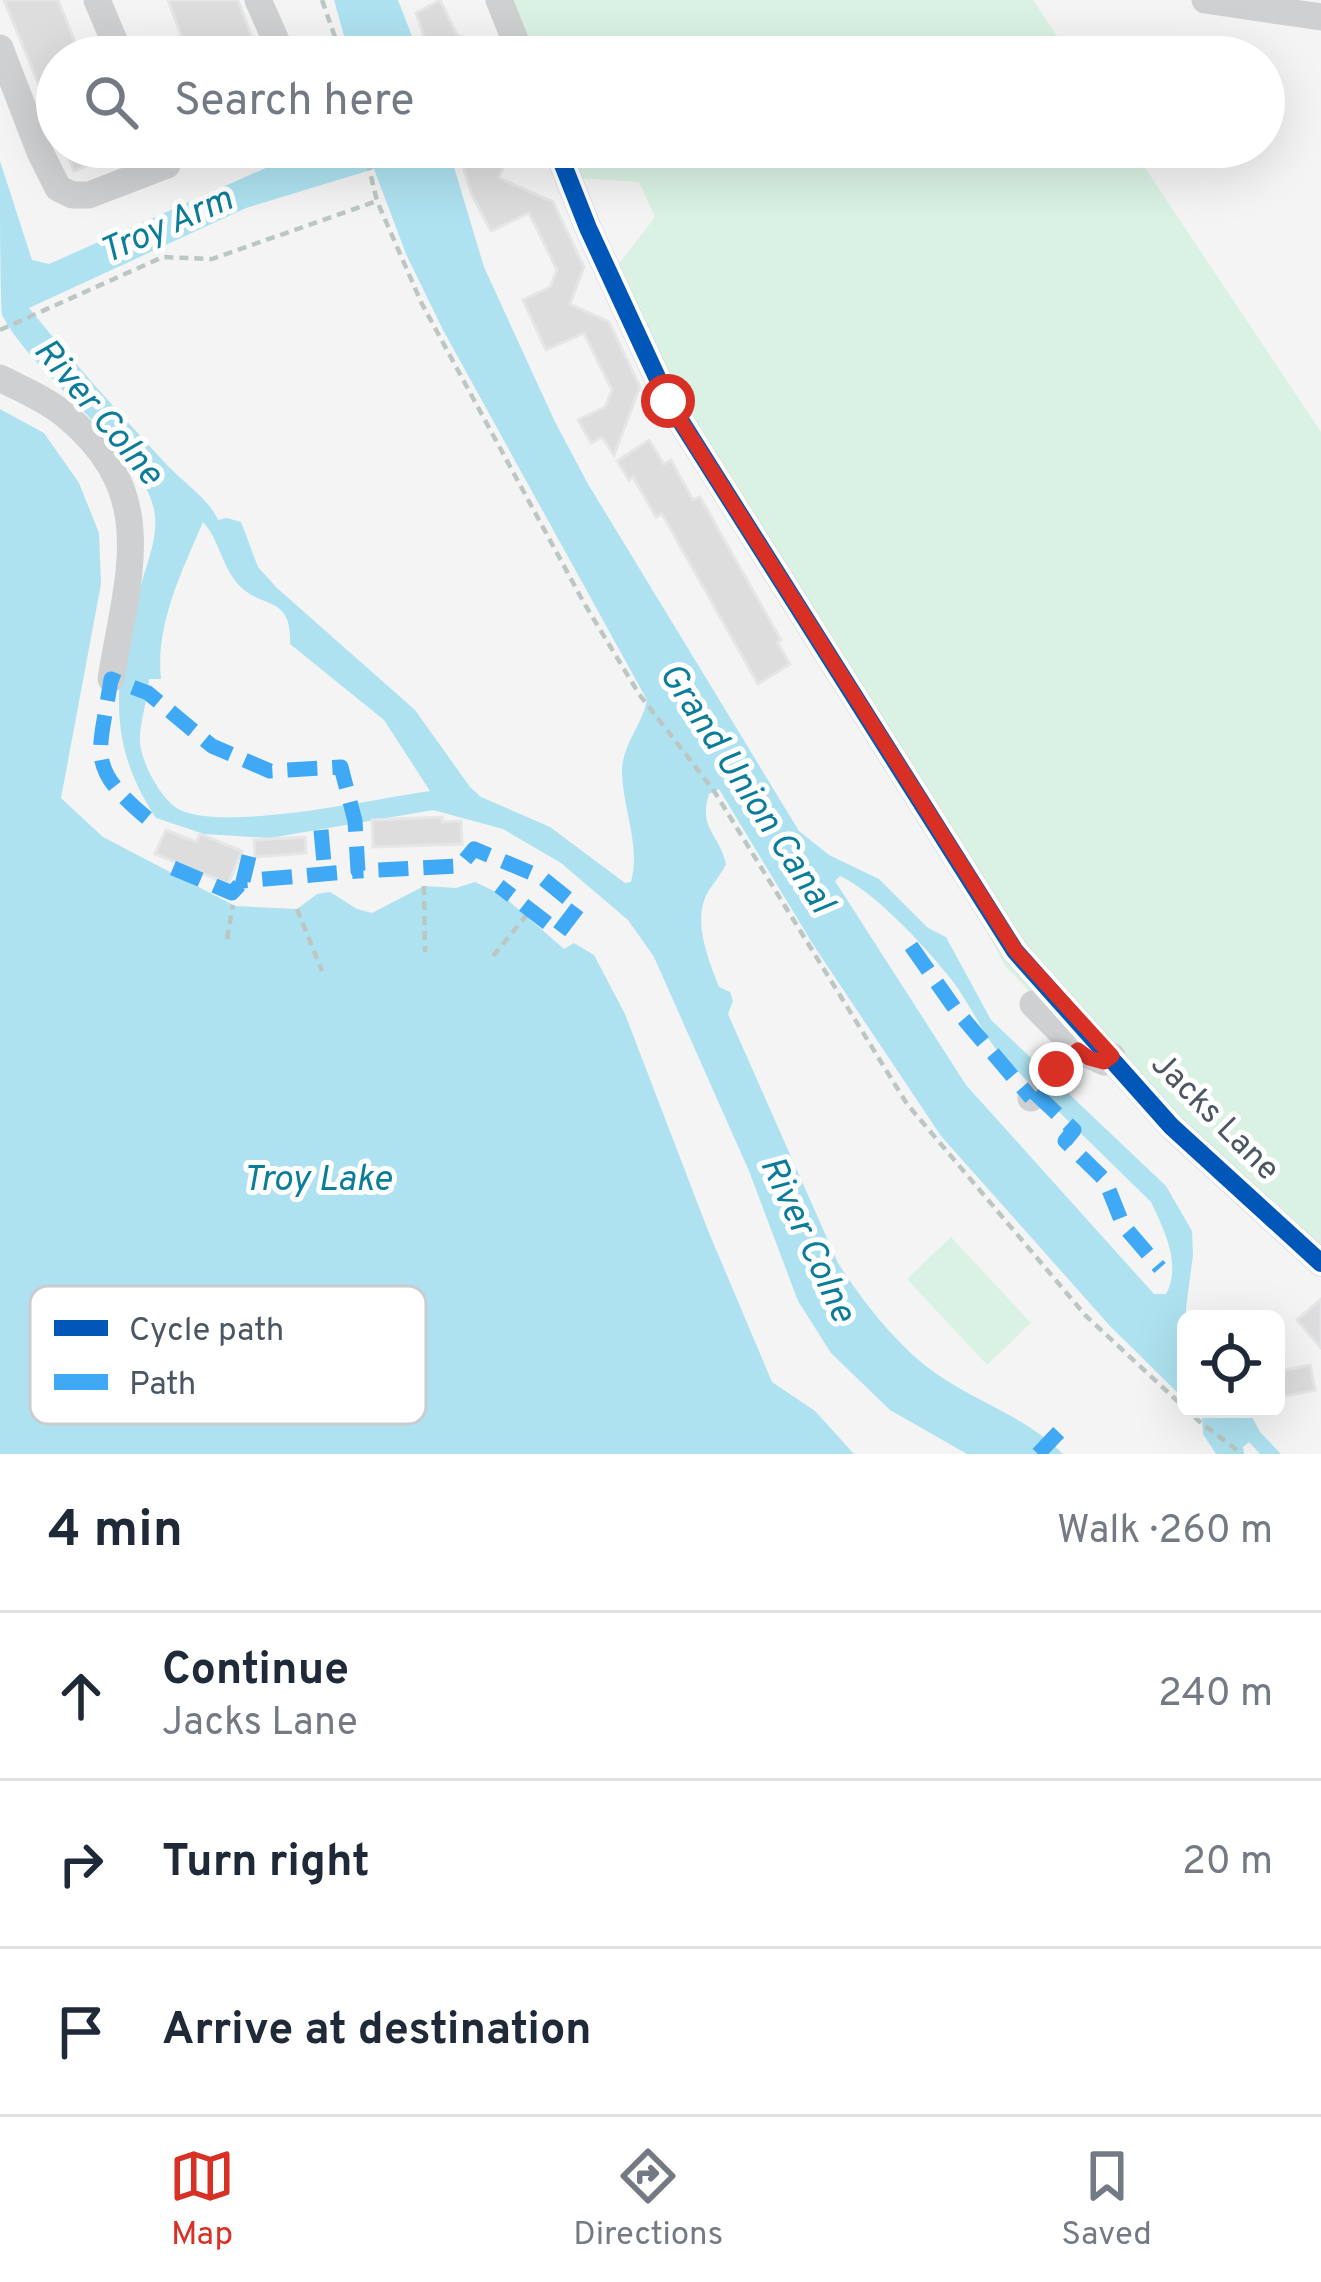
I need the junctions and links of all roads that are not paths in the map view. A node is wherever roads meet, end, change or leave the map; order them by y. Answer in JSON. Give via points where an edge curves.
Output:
{"nodes":[{"id":1,"x":97,"y":0,"type":"edge"},
{"id":2,"x":258,"y":0,"type":"edge"},
{"id":3,"x":500,"y":0,"type":"edge"},
{"id":4,"x":1205,"y":0,"type":"edge"},
{"id":5,"x":1321,"y":17,"type":"edge"},
{"id":6,"x":112,"y":36,"type":"edge"},
{"id":7,"x":274,"y":36,"type":"edge"},
{"id":8,"x":514,"y":36,"type":"edge"},
{"id":9,"x":0,"y":48,"type":"edge"},
{"id":10,"x":36,"y":135,"type":"edge"},
{"id":11,"x":50,"y":168,"type":"edge"},
{"id":12,"x":159,"y":168,"type":"edge"},
{"id":13,"x":564,"y":168,"type":"edge"},
{"id":14,"x":0,"y":378,"type":"edge"},
{"id":15,"x":111,"y":679,"type":"dead end"},
{"id":16,"x":1033,"y":1004,"type":"dead end"},
{"id":17,"x":1112,"y":1056,"type":"junction"},
{"id":18,"x":1067,"y":1059,"type":"junction"},
{"id":19,"x":1034,"y":1094,"type":"dead end"},
{"id":20,"x":1321,"y":1263,"type":"edge"}],
"edges":[{"from":1,"to":6,"type":"street"},
{"from":2,"to":7,"type":"street"},
{"from":3,"to":8,"type":"street"},
{"from":4,"to":5,"type":"street"},
{"from":9,"to":10,"type":"street"},
{"from":11,"to":12,"type":"street","via":[[58,188],[89,195]]},
{"from":13,"to":17,"type":"street","name":"Jacks Lane","via":[[668,401],[1016,951]]},
{"from":14,"to":15,"type":"street","via":[[63,413],[105,454],[127,497],[133,546]]},
{"from":16,"to":18,"type":"street"},
{"from":17,"to":18,"type":"street"},
{"from":17,"to":20,"type":"street","name":"Jacks Lane","via":[[1171,1126]]},
{"from":18,"to":19,"type":"street"}]}
